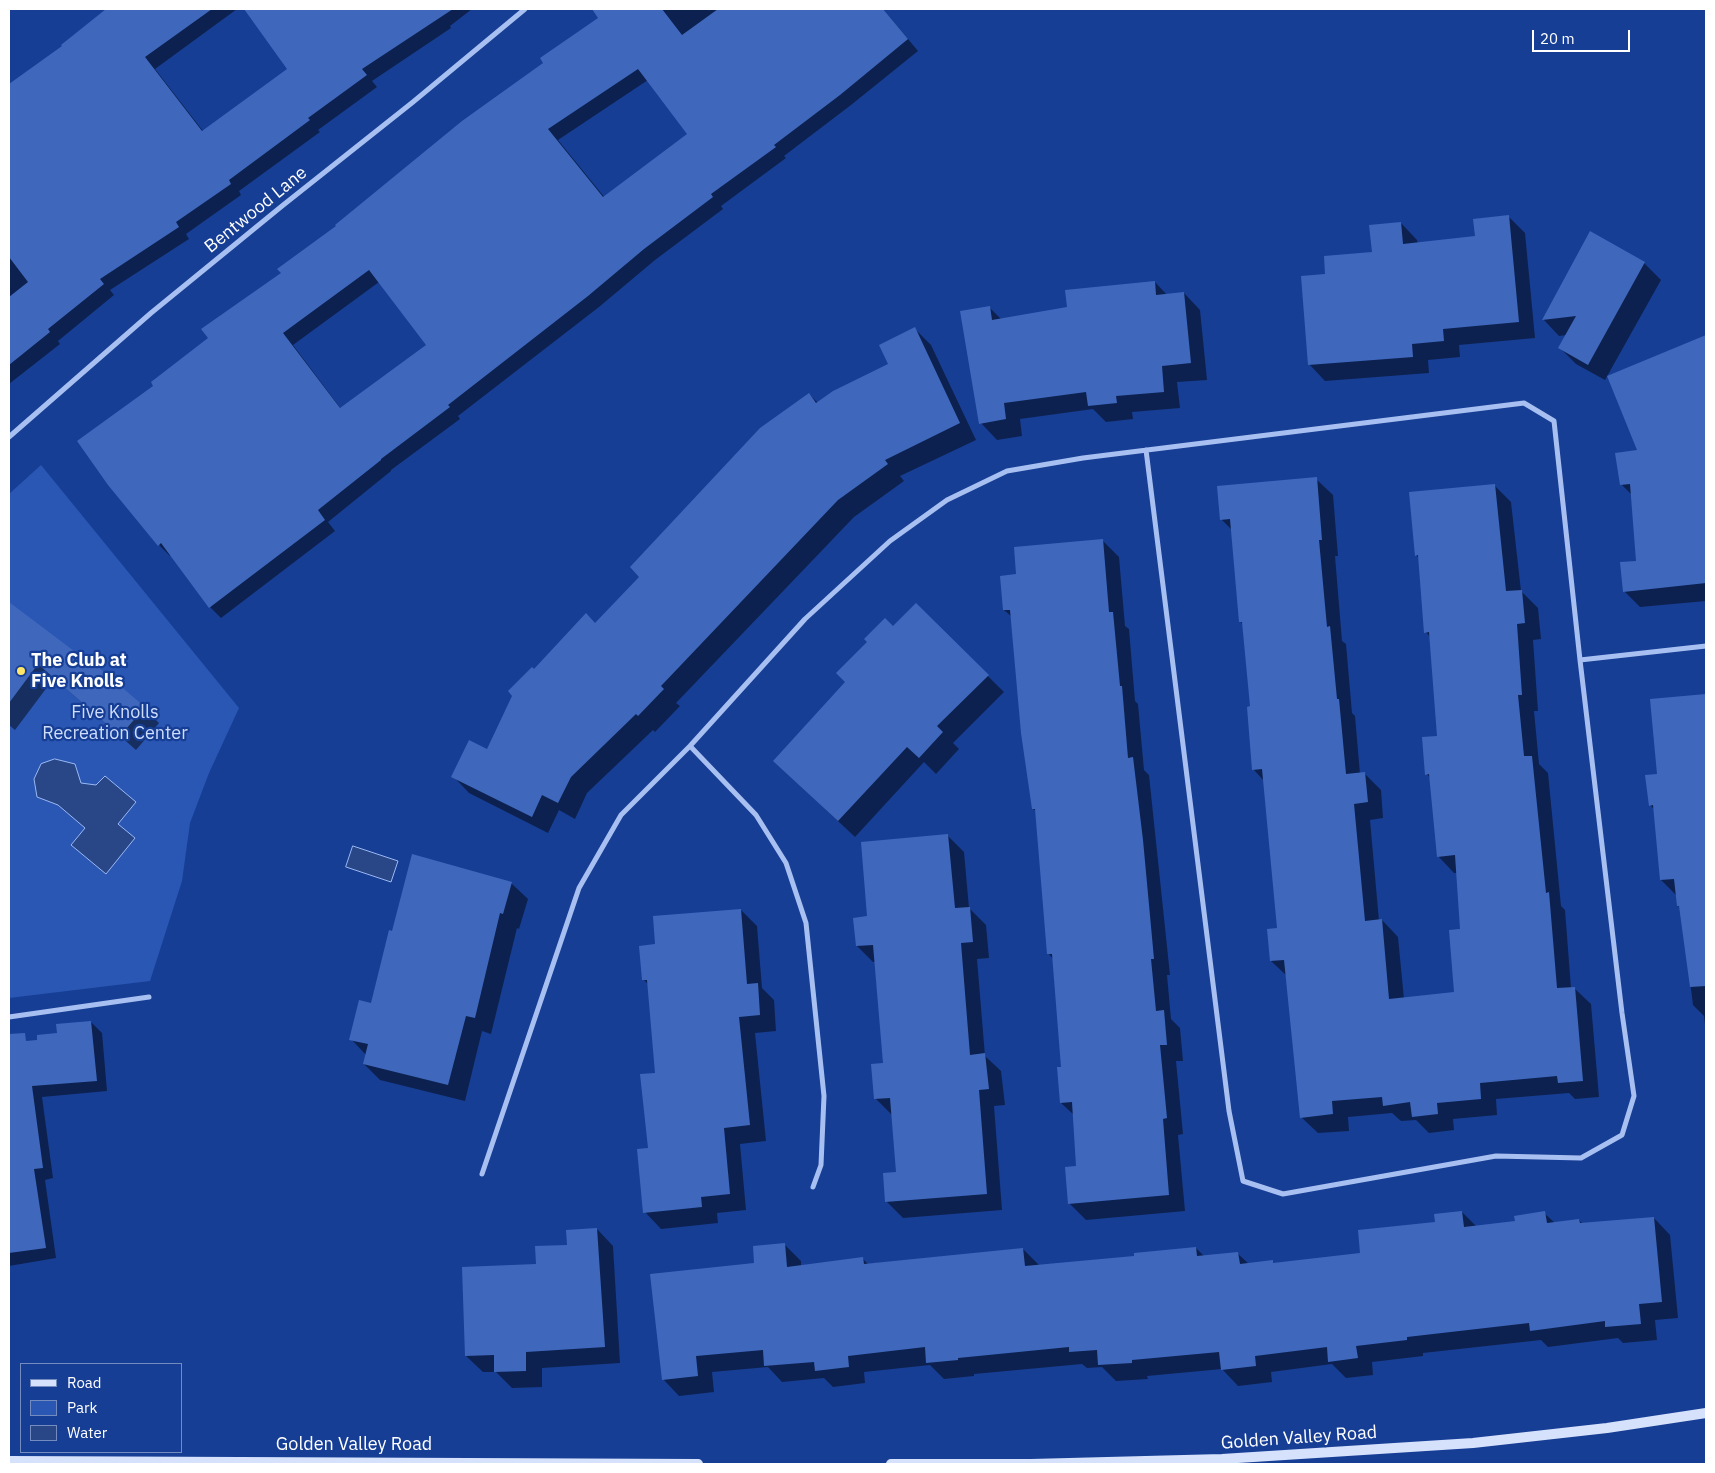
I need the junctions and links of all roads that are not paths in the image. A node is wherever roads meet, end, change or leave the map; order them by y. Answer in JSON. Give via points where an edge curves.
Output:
{"nodes":[{"id":1,"x":525,"y":9,"type":"edge"},
{"id":2,"x":9,"y":437,"type":"edge"},
{"id":3,"x":1146,"y":450,"type":"junction"},
{"id":4,"x":1706,"y":646,"type":"edge"},
{"id":5,"x":1580,"y":660,"type":"junction"},
{"id":6,"x":690,"y":746,"type":"junction"},
{"id":7,"x":149,"y":997,"type":"dead end"},
{"id":8,"x":9,"y":1017,"type":"edge"},
{"id":9,"x":482,"y":1174,"type":"dead end"},
{"id":10,"x":813,"y":1187,"type":"dead end"},
{"id":11,"x":1706,"y":1413,"type":"edge"},
{"id":12,"x":9,"y":1461,"type":"edge"},
{"id":13,"x":698,"y":1464,"type":"edge"},
{"id":14,"x":891,"y":1464,"type":"edge"}],
"edges":[{"from":1,"to":2,"type":"street","name":"Bentwood Lane","via":[[151,313]]},
{"from":3,"to":5,"type":"street","via":[[1524,403],[1554,421]]},
{"from":3,"to":5,"type":"street","via":[[1229,1111],[1243,1181],[1283,1194],[1496,1156],[1581,1158],[1622,1135],[1634,1096]]},
{"from":3,"to":6,"type":"street","via":[[1007,471],[948,500],[890,541],[805,619]]},
{"from":4,"to":5,"type":"street"},
{"from":6,"to":9,"type":"street","via":[[621,815],[579,888]]},
{"from":6,"to":10,"type":"street","via":[[756,815],[786,863],[806,923],[824,1096],[821,1165]]},
{"from":7,"to":8,"type":"street"},
{"from":11,"to":14,"type":"main road","name":"Golden Valley Road","via":[[1473,1443],[1222,1459]]},
{"from":12,"to":13,"type":"main road","name":"Golden Valley Road"}]}
